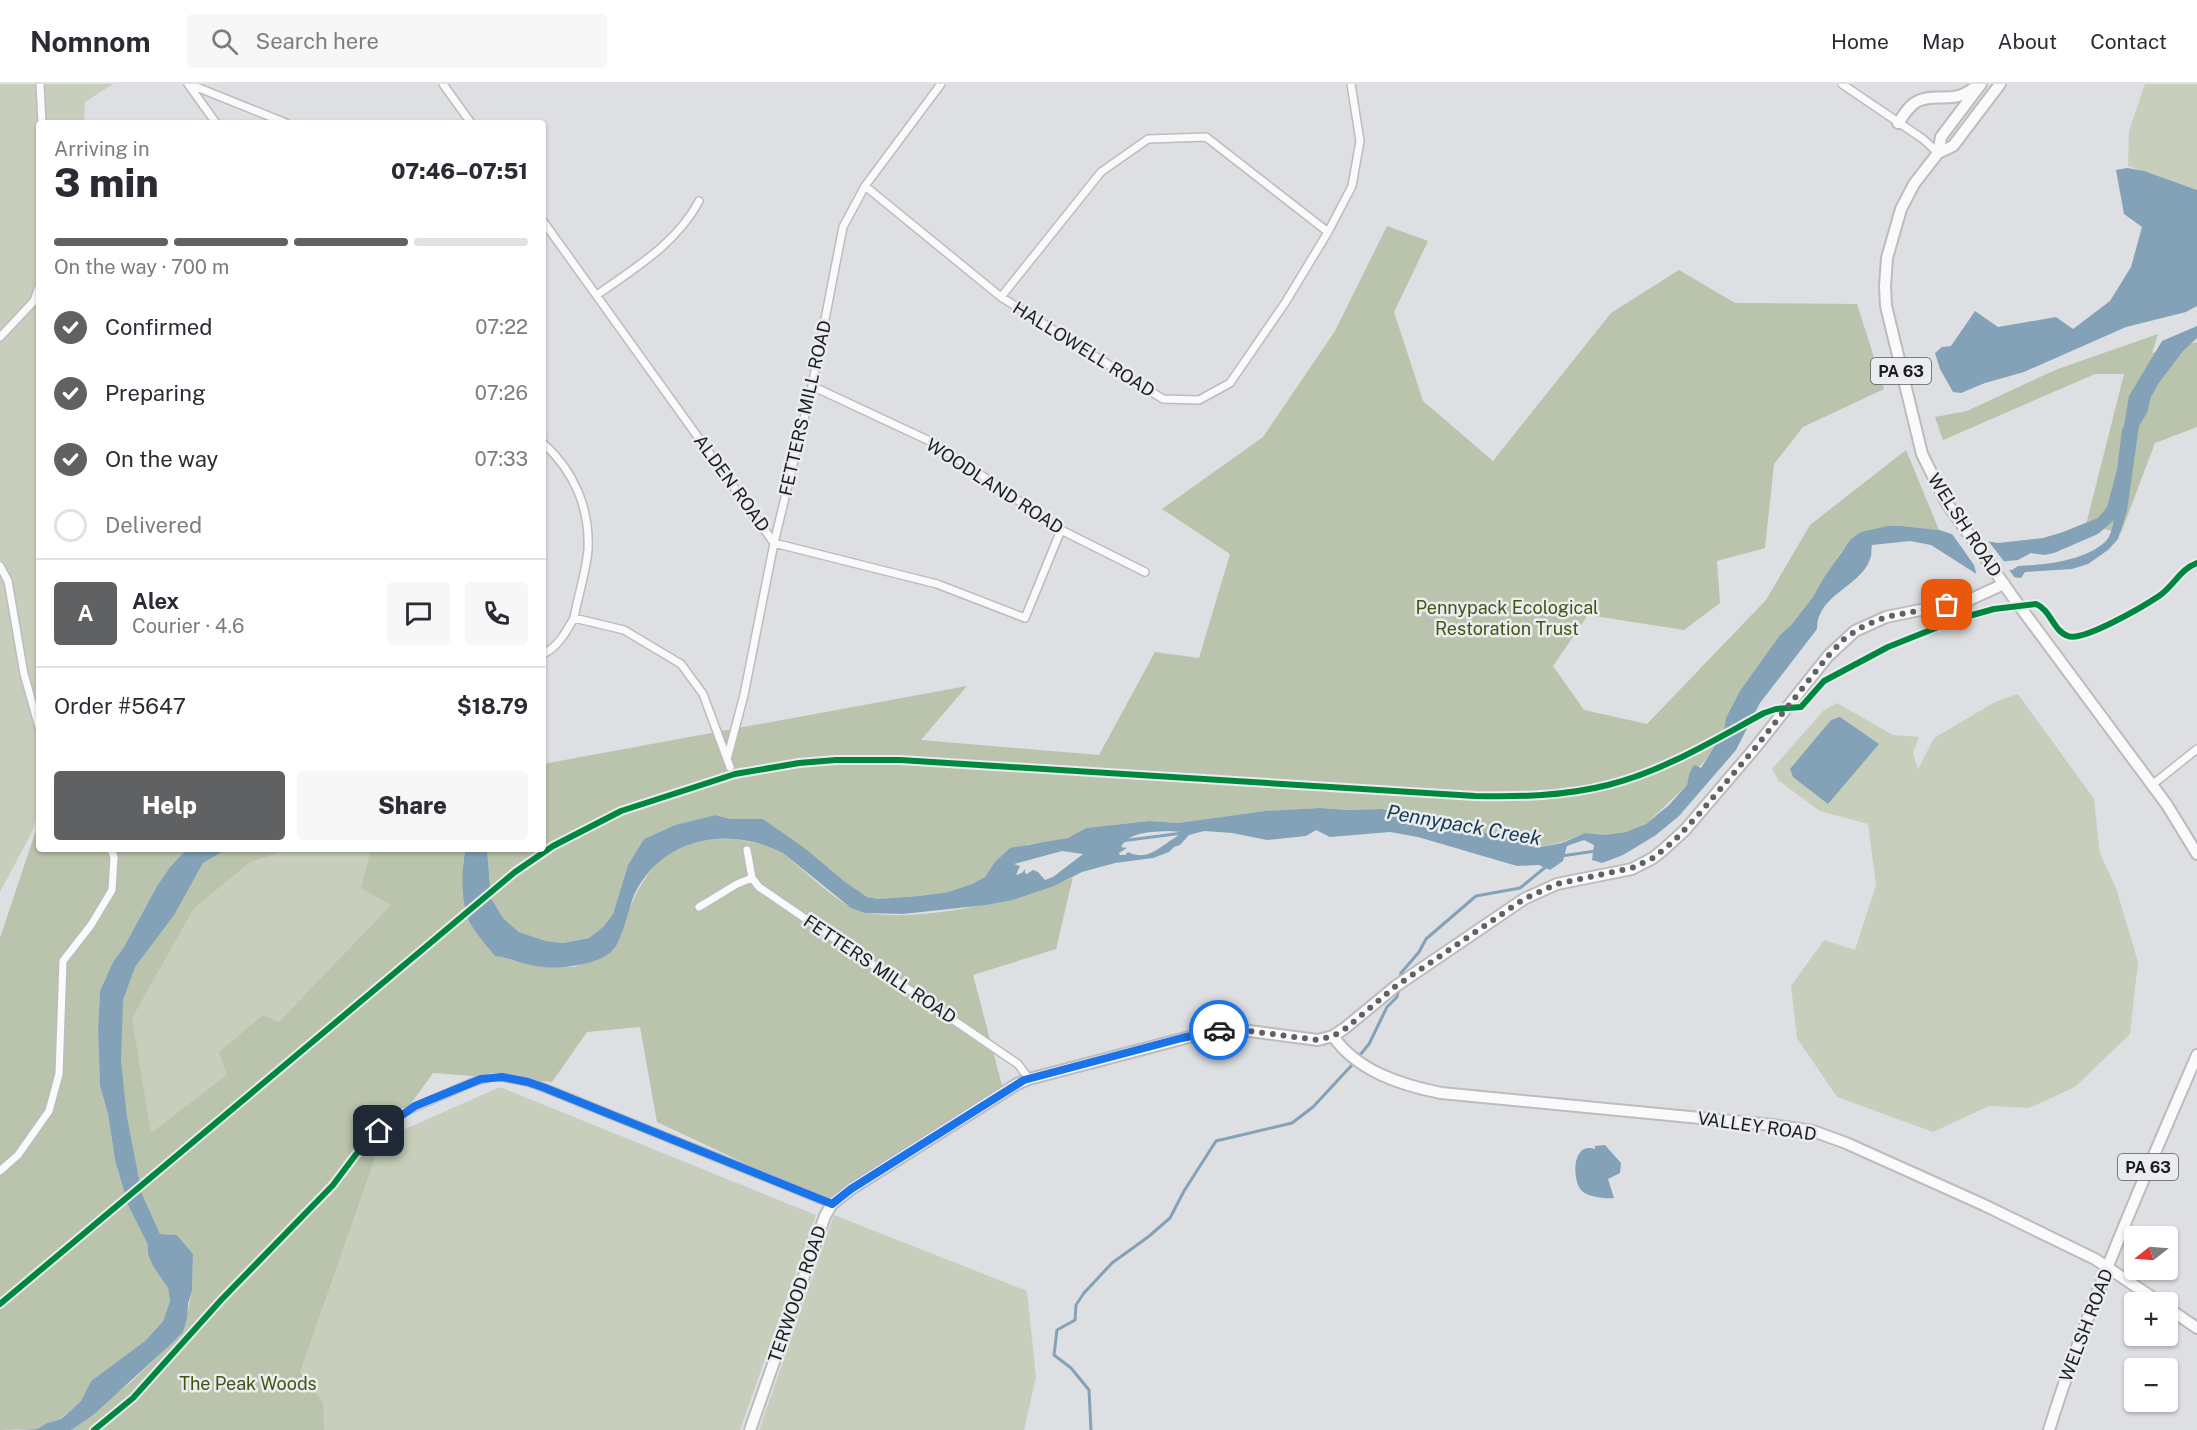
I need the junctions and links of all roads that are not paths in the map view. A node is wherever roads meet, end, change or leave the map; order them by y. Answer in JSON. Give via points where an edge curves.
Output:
{"nodes":[{"id":1,"x":40,"y":84,"type":"edge"},
{"id":2,"x":188,"y":84,"type":"edge"},
{"id":3,"x":443,"y":84,"type":"edge"},
{"id":4,"x":941,"y":84,"type":"edge"},
{"id":5,"x":1351,"y":84,"type":"edge"},
{"id":6,"x":1842,"y":84,"type":"edge"},
{"id":7,"x":1980,"y":84,"type":"edge"},
{"id":8,"x":2000,"y":84,"type":"edge"},
{"id":9,"x":42,"y":120,"type":"edge"},
{"id":10,"x":214,"y":120,"type":"edge"},
{"id":11,"x":278,"y":120,"type":"edge"},
{"id":12,"x":469,"y":120,"type":"edge"},
{"id":13,"x":1899,"y":123,"type":"junction"},
{"id":14,"x":1938,"y":153,"type":"junction"},
{"id":15,"x":865,"y":186,"type":"junction"},
{"id":16,"x":699,"y":201,"type":"dead end"},
{"id":17,"x":546,"y":226,"type":"edge"},
{"id":18,"x":1328,"y":232,"type":"junction"},
{"id":19,"x":36,"y":295,"type":"edge"},
{"id":20,"x":597,"y":295,"type":"junction"},
{"id":21,"x":1000,"y":297,"type":"junction"},
{"id":22,"x":0,"y":337,"type":"edge"},
{"id":23,"x":812,"y":386,"type":"junction"},
{"id":24,"x":546,"y":446,"type":"edge"},
{"id":25,"x":1061,"y":530,"type":"junction"},
{"id":26,"x":774,"y":543,"type":"junction"},
{"id":27,"x":0,"y":566,"type":"edge"},
{"id":28,"x":1145,"y":572,"type":"dead end"},
{"id":29,"x":2002,"y":581,"type":"junction"},
{"id":30,"x":574,"y":618,"type":"junction"},
{"id":31,"x":546,"y":652,"type":"edge"},
{"id":32,"x":36,"y":716,"type":"edge"},
{"id":33,"x":2197,"y":749,"type":"edge"},
{"id":34,"x":727,"y":759,"type":"junction"},
{"id":35,"x":730,"y":768,"type":"dead end"},
{"id":36,"x":2152,"y":785,"type":"junction"},
{"id":37,"x":747,"y":850,"type":"dead end"},
{"id":38,"x":112,"y":852,"type":"edge"},
{"id":39,"x":2197,"y":854,"type":"edge"},
{"id":40,"x":752,"y":878,"type":"junction"},
{"id":41,"x":699,"y":907,"type":"dead end"},
{"id":42,"x":1333,"y":1036,"type":"junction"},
{"id":43,"x":2197,"y":1054,"type":"edge"},
{"id":44,"x":1029,"y":1079,"type":"junction"},
{"id":45,"x":357,"y":1153,"type":"dead end"},
{"id":46,"x":0,"y":1171,"type":"edge"},
{"id":47,"x":832,"y":1204,"type":"junction"},
{"id":48,"x":2108,"y":1267,"type":"junction"},
{"id":49,"x":2144,"y":1292,"type":"edge"},
{"id":50,"x":2178,"y":1315,"type":"edge"},
{"id":51,"x":2197,"y":1328,"type":"edge"},
{"id":52,"x":750,"y":1430,"type":"edge"},
{"id":53,"x":2049,"y":1430,"type":"edge"}],
"edges":[{"from":1,"to":9,"type":"street"},
{"from":2,"to":10,"type":"street"},
{"from":2,"to":11,"type":"street"},
{"from":3,"to":12,"type":"street"},
{"from":4,"to":15,"type":"street","name":"FETTERS MILL ROAD"},
{"from":5,"to":18,"type":"street","name":"HALLOWELL ROAD","via":[[1360,141],[1352,186]]},
{"from":6,"to":13,"type":"street"},
{"from":7,"to":13,"type":"street","via":[[1958,97],[1917,101]]},
{"from":7,"to":14,"type":"street","name":"WELSH ROAD","number":"PA 63","via":[[1941,137]]},
{"from":8,"to":14,"type":"street","name":"WELSH ROAD","number":"PA 63","via":[[1953,146]]},
{"from":13,"to":14,"type":"street"},
{"from":14,"to":29,"type":"street","name":"WELSH ROAD","number":"PA 63","via":[[1901,209],[1887,258],[1885,286],[1892,335],[1922,454],[1941,494]]},
{"from":15,"to":21,"type":"street","name":"HALLOWELL ROAD"},
{"from":15,"to":23,"type":"street","name":"FETTERS MILL ROAD","via":[[843,227]]},
{"from":16,"to":20,"type":"street","via":[[678,232]]},
{"from":17,"to":20,"type":"street","name":"ALDEN ROAD"},
{"from":18,"to":21,"type":"street","via":[[1206,137],[1148,139],[1101,172]]},
{"from":18,"to":21,"type":"street","name":"HALLOWELL ROAD","via":[[1230,383],[1199,400],[1163,399]]},
{"from":19,"to":22,"type":"street"},
{"from":20,"to":26,"type":"street","name":"ALDEN ROAD"},
{"from":23,"to":25,"type":"street","name":"WOODLAND ROAD","via":[[936,444]]},
{"from":23,"to":26,"type":"street","name":"FETTERS MILL ROAD"},
{"from":24,"to":30,"type":"street","via":[[567,468],[580,493],[586,521],[588,550]]},
{"from":25,"to":26,"type":"street","name":"ALDEN ROAD","via":[[1024,618],[937,584]]},
{"from":25,"to":28,"type":"street","name":"WOODLAND ROAD"},
{"from":26,"to":34,"type":"street","name":"FETTERS MILL ROAD"},
{"from":27,"to":32,"type":"street","via":[[8,581],[24,674]]},
{"from":29,"to":36,"type":"street","name":"WELSH ROAD","number":"PA 63"},
{"from":29,"to":42,"type":"street","via":[[1969,600],[1886,617],[1855,631],[1837,646],[1749,756],[1663,850],[1632,868],[1569,881],[1535,893],[1407,978]]},
{"from":30,"to":31,"type":"street"},
{"from":30,"to":34,"type":"street","via":[[624,630],[681,664],[703,694]]},
{"from":33,"to":36,"type":"street"},
{"from":34,"to":35,"type":"street"},
{"from":36,"to":39,"type":"street","name":"WELSH ROAD","number":"PA 63"},
{"from":37,"to":40,"type":"street"},
{"from":38,"to":46,"type":"street","via":[[112,890],[63,961],[59,1074],[49,1111],[18,1155]]},
{"from":40,"to":41,"type":"street"},
{"from":40,"to":44,"type":"street","name":"FETTERS MILL ROAD","via":[[759,887],[1018,1064]]},
{"from":42,"to":44,"type":"street","name":"TERWOOD ROAD","via":[[1318,1040],[1249,1031],[1212,1031]]},
{"from":42,"to":48,"type":"street","name":"VALLEY ROAD","via":[[1365,1065],[1404,1084],[1440,1093],[1813,1131],[1984,1205]]},
{"from":43,"to":48,"type":"street","name":"WELSH ROAD","number":"PA 63"},
{"from":44,"to":47,"type":"street","name":"TERWOOD ROAD"},
{"from":45,"to":47,"type":"street","via":[[385,1126],[415,1106],[481,1079],[502,1077],[545,1088]]},
{"from":47,"to":52,"type":"street","name":"TERWOOD ROAD"},
{"from":48,"to":49,"type":"street","name":"VALLEY ROAD"},
{"from":48,"to":53,"type":"street","name":"WELSH ROAD","number":"PA 63","via":[[2071,1360]]},
{"from":50,"to":51,"type":"street"}]}
